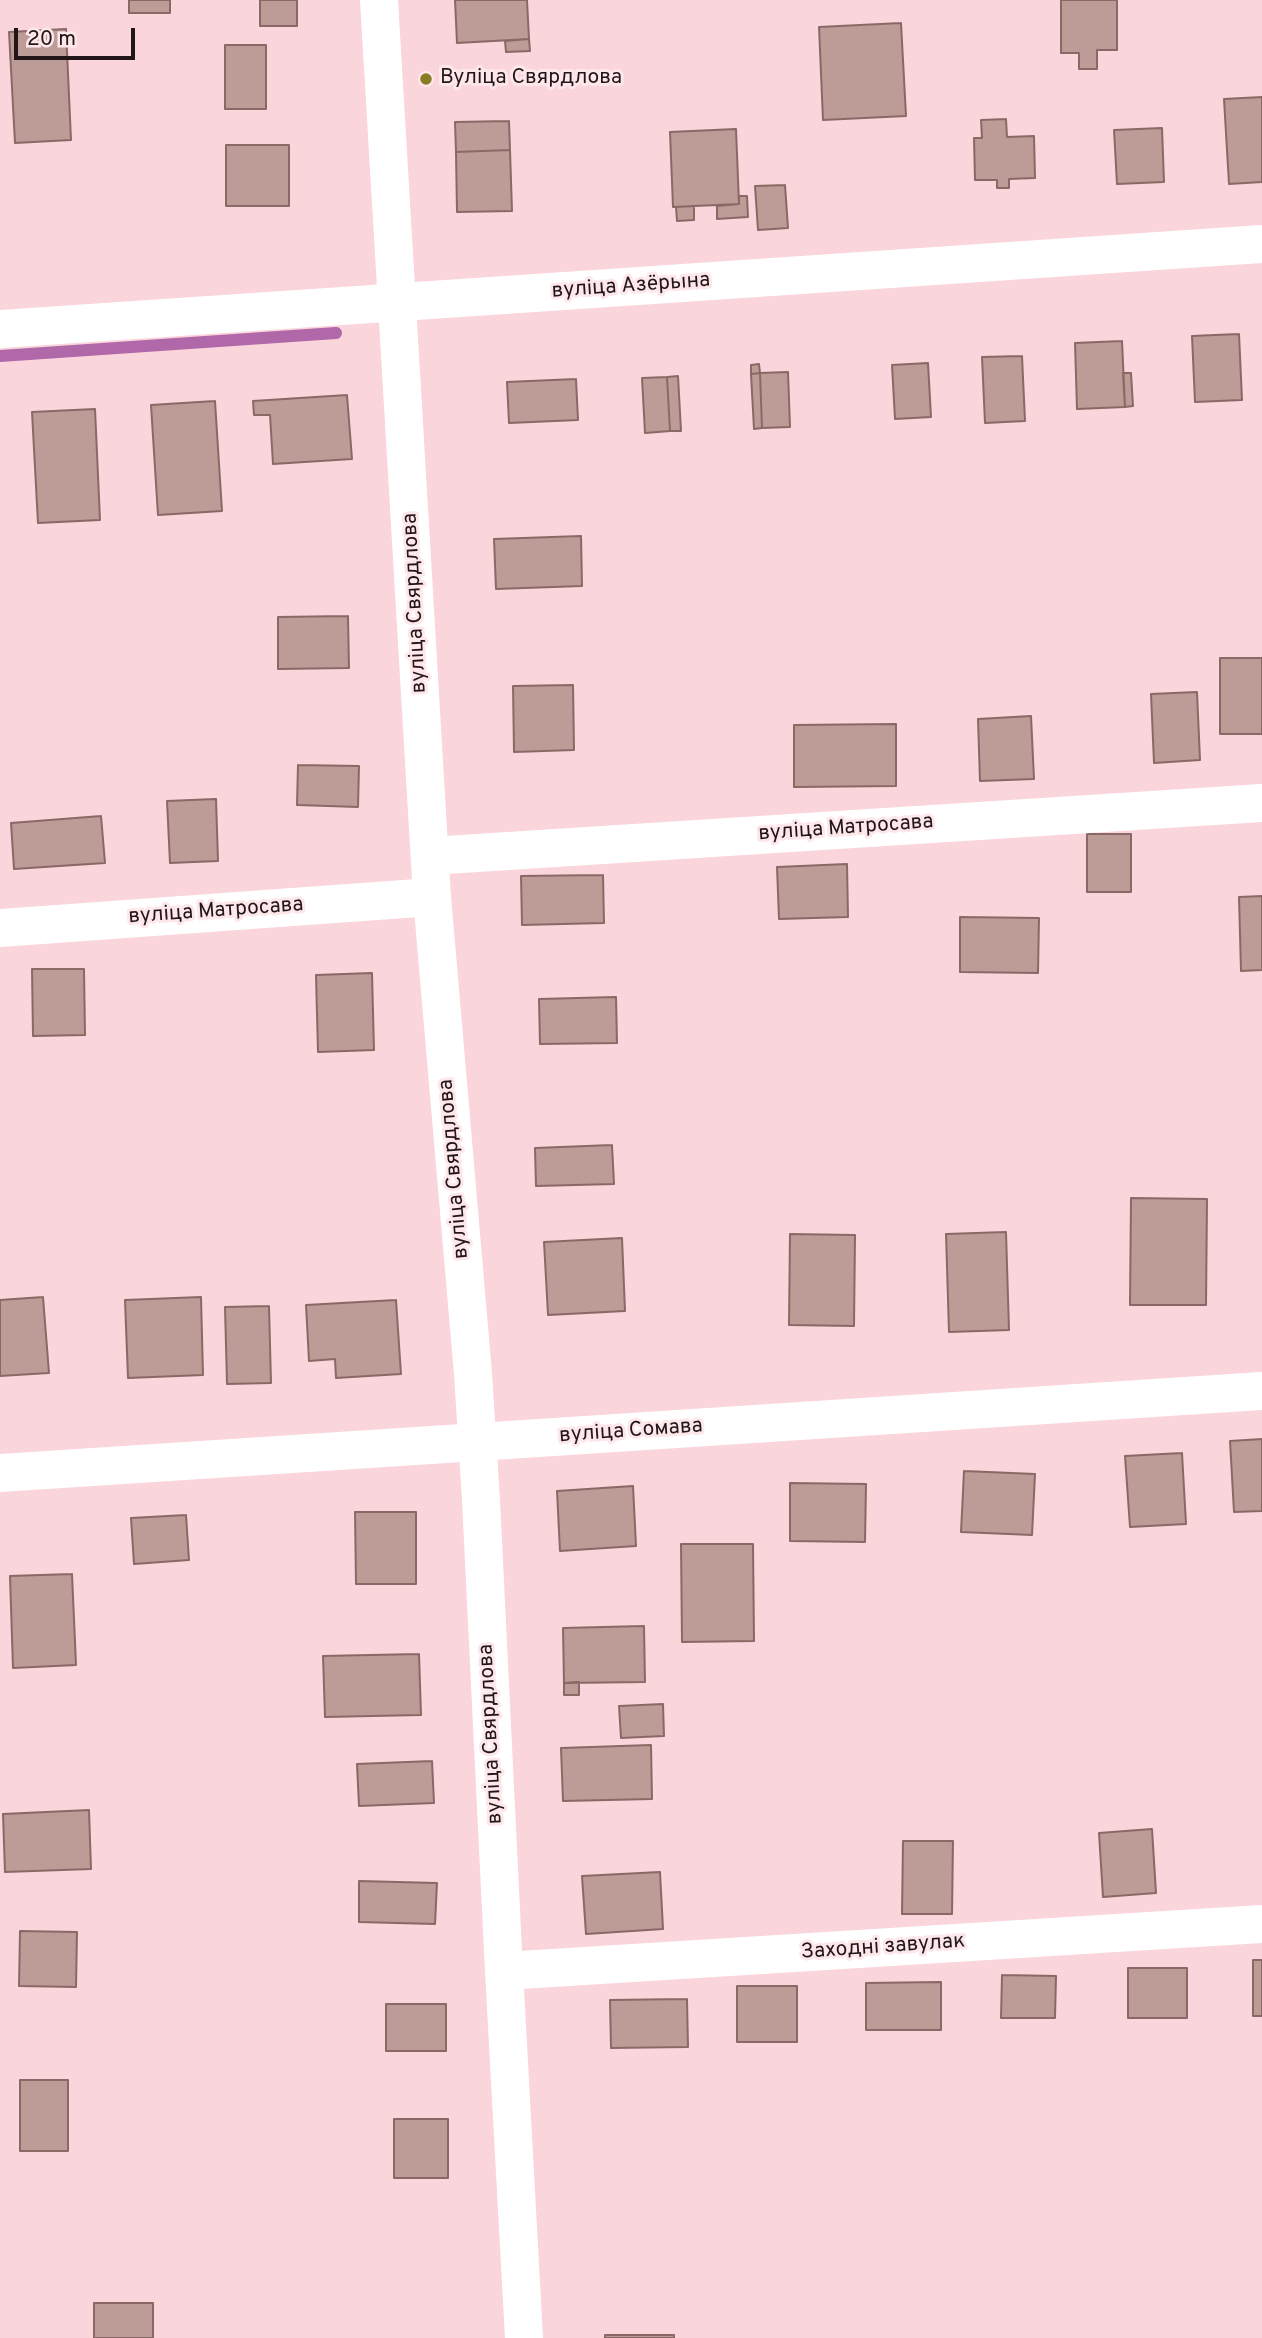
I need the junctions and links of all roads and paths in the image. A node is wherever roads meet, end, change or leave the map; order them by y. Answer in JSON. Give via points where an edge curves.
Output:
{"nodes":[{"id":1,"x":379,"y":0,"type":"edge"},
{"id":2,"x":1262,"y":244,"type":"edge"},
{"id":3,"x":398,"y":302,"type":"junction"},
{"id":4,"x":0,"y":329,"type":"edge"},
{"id":5,"x":1262,"y":803,"type":"edge"},
{"id":6,"x":430,"y":856,"type":"junction"},
{"id":7,"x":432,"y":897,"type":"junction"},
{"id":8,"x":0,"y":928,"type":"edge"},
{"id":9,"x":1262,"y":1391,"type":"edge"},
{"id":10,"x":477,"y":1442,"type":"junction"},
{"id":11,"x":0,"y":1472,"type":"edge"},
{"id":12,"x":1262,"y":1924,"type":"edge"},
{"id":13,"x":504,"y":1971,"type":"junction"},
{"id":14,"x":524,"y":2338,"type":"edge"}],
"edges":[{"from":1,"to":3,"type":"street","name":"вуліца Свярдлова"},
{"from":2,"to":3,"type":"street","name":"вуліца Азёрына"},
{"from":3,"to":4,"type":"street","name":"вуліца Азёрына"},
{"from":3,"to":6,"type":"street","name":"вуліца Свярдлова"},
{"from":5,"to":6,"type":"street","name":"вуліца Матросава"},
{"from":6,"to":7,"type":"street","name":"вуліца Свярдлова"},
{"from":7,"to":8,"type":"street","name":"вуліца Матросава"},
{"from":7,"to":10,"type":"street","name":"вуліца Свярдлова"},
{"from":9,"to":10,"type":"street","name":"вуліца Сомава"},
{"from":10,"to":11,"type":"street","name":"вуліца Сомава"},
{"from":10,"to":13,"type":"street","name":"вуліца Свярдлова"},
{"from":12,"to":13,"type":"street","name":"Заходні завулак"},
{"from":13,"to":14,"type":"street","name":"вуліца Свярдлова"}]}
